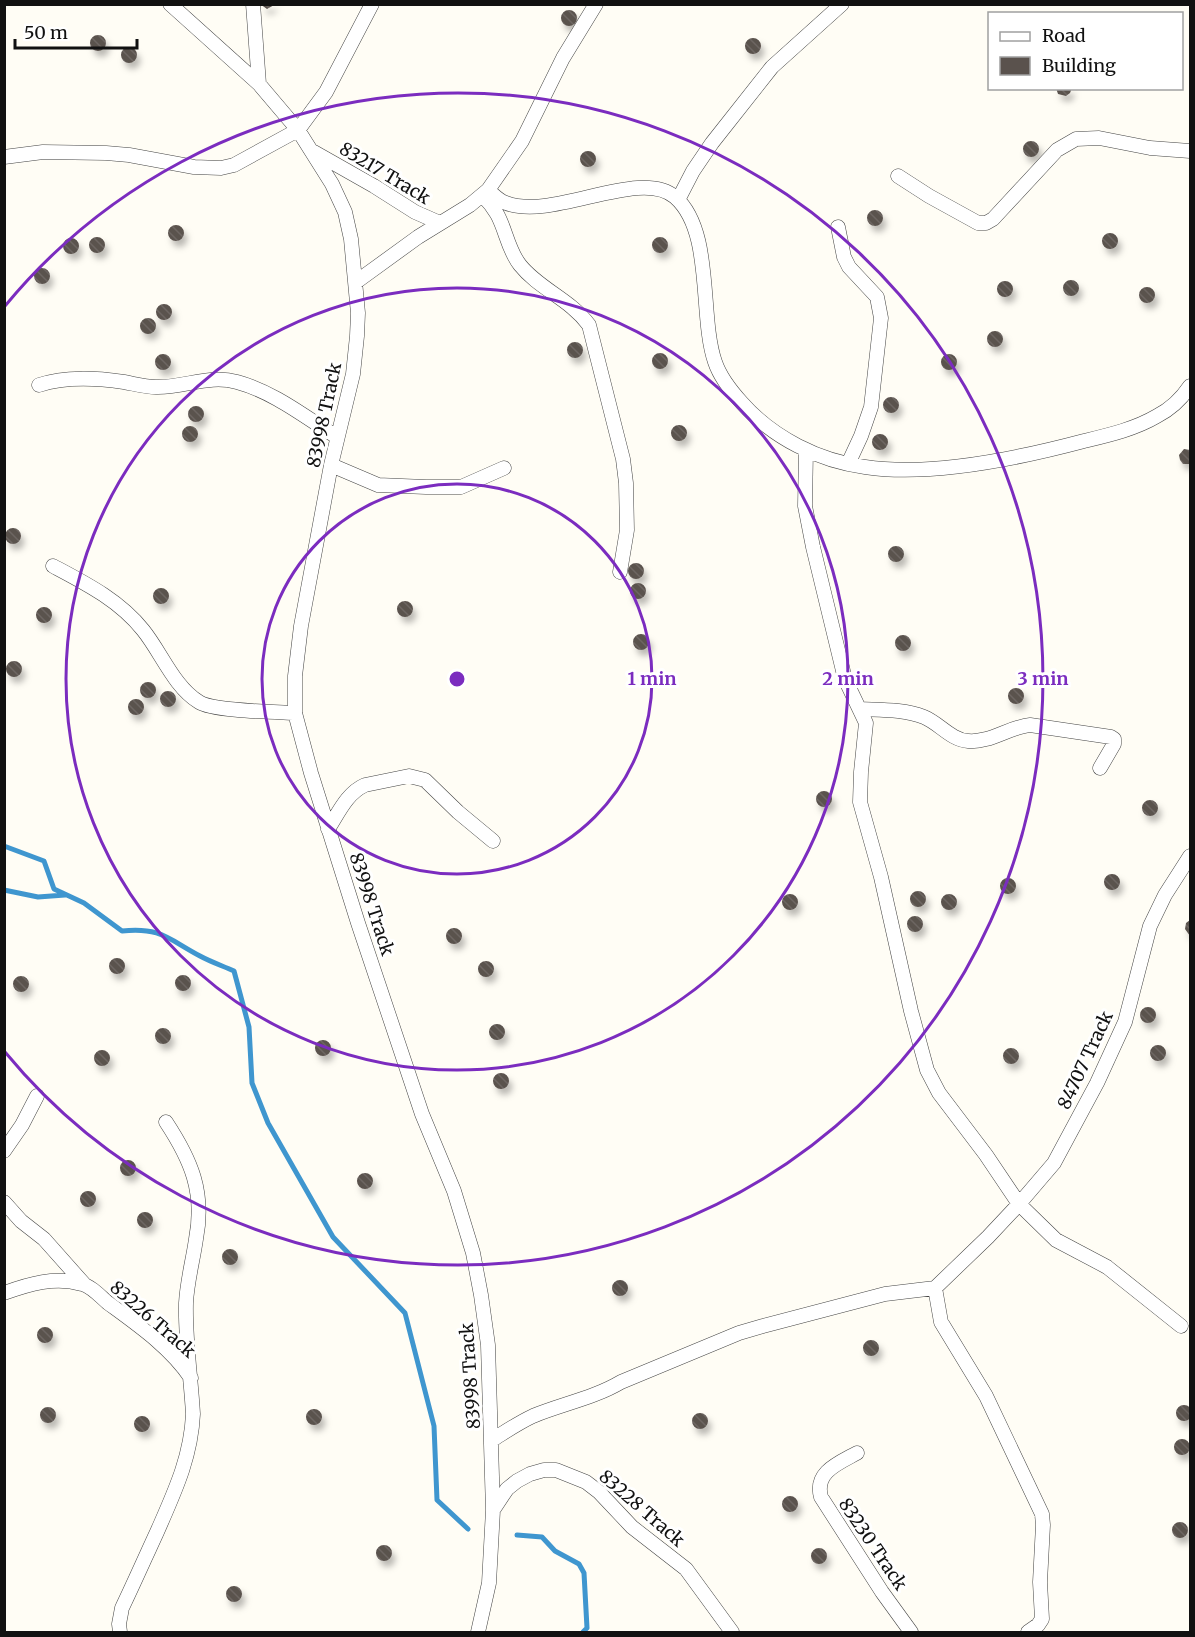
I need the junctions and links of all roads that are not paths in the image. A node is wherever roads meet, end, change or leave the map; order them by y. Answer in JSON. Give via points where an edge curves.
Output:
{"nodes":[{"id":1,"x":170,"y":4,"type":"edge"},
{"id":2,"x":253,"y":4,"type":"edge"},
{"id":3,"x":372,"y":4,"type":"edge"},
{"id":4,"x":596,"y":4,"type":"edge"},
{"id":5,"x":842,"y":4,"type":"edge"},
{"id":6,"x":259,"y":84,"type":"junction"},
{"id":7,"x":298,"y":130,"type":"junction"},
{"id":8,"x":312,"y":151,"type":"junction"},
{"id":9,"x":1191,"y":151,"type":"edge"},
{"id":10,"x":4,"y":157,"type":"edge"},
{"id":11,"x":898,"y":176,"type":"dead end"},
{"id":12,"x":485,"y":193,"type":"junction"},
{"id":13,"x":678,"y":200,"type":"junction"},
{"id":14,"x":440,"y":223,"type":"junction"},
{"id":15,"x":838,"y":227,"type":"dead end"},
{"id":16,"x":356,"y":282,"type":"junction"},
{"id":17,"x":39,"y":385,"type":"dead end"},
{"id":18,"x":1191,"y":386,"type":"edge"},
{"id":19,"x":336,"y":437,"type":"junction"},
{"id":20,"x":806,"y":450,"type":"junction"},
{"id":21,"x":848,"y":464,"type":"junction"},
{"id":22,"x":331,"y":465,"type":"junction"},
{"id":23,"x":504,"y":468,"type":"dead end"},
{"id":24,"x":53,"y":566,"type":"dead end"},
{"id":25,"x":620,"y":573,"type":"dead end"},
{"id":26,"x":860,"y":709,"type":"junction"},
{"id":27,"x":295,"y":713,"type":"junction"},
{"id":28,"x":1100,"y":768,"type":"dead end"},
{"id":29,"x":328,"y":829,"type":"junction"},
{"id":30,"x":493,"y":841,"type":"dead end"},
{"id":31,"x":1191,"y":856,"type":"edge"},
{"id":32,"x":37,"y":1096,"type":"dead end"},
{"id":33,"x":166,"y":1122,"type":"dead end"},
{"id":34,"x":4,"y":1151,"type":"edge"},
{"id":35,"x":4,"y":1202,"type":"edge"},
{"id":36,"x":1019,"y":1204,"type":"junction"},
{"id":37,"x":84,"y":1284,"type":"junction"},
{"id":38,"x":935,"y":1288,"type":"junction"},
{"id":39,"x":4,"y":1293,"type":"edge"},
{"id":40,"x":1181,"y":1326,"type":"dead end"},
{"id":41,"x":191,"y":1378,"type":"junction"},
{"id":42,"x":492,"y":1440,"type":"junction"},
{"id":43,"x":857,"y":1454,"type":"dead end"},
{"id":44,"x":493,"y":1510,"type":"junction"},
{"id":45,"x":120,"y":1632,"type":"edge"},
{"id":46,"x":478,"y":1632,"type":"edge"},
{"id":47,"x":732,"y":1632,"type":"edge"},
{"id":48,"x":911,"y":1632,"type":"edge"},
{"id":49,"x":1028,"y":1632,"type":"edge"}],
"edges":[{"from":1,"to":6,"type":"street","name":"83217 Track"},
{"from":2,"to":6,"type":"street"},
{"from":3,"to":7,"type":"street","via":[[326,92]]},
{"from":4,"to":12,"type":"street","via":[[563,58],[522,141]]},
{"from":5,"to":13,"type":"street","via":[[772,67],[706,151]]},
{"from":6,"to":7,"type":"street","name":"83217 Track"},
{"from":7,"to":8,"type":"street","name":"83217 Track"},
{"from":7,"to":10,"type":"street","via":[[234,165],[221,168],[106,153],[43,152]]},
{"from":8,"to":14,"type":"street","name":"83217 Track","via":[[414,212]]},
{"from":8,"to":16,"type":"street","name":"83217 Track","via":[[345,212]]},
{"from":9,"to":11,"type":"street","via":[[1099,138],[1076,139],[1057,150],[986,223],[978,223]]},
{"from":12,"to":13,"type":"street","via":[[517,206],[551,205],[643,188],[665,191]]},
{"from":12,"to":14,"type":"street"},
{"from":12,"to":25,"type":"street","via":[[518,263],[581,314],[589,325],[624,467],[627,530]]},
{"from":13,"to":20,"type":"street","via":[[696,236],[703,266],[711,350],[721,376],[759,419]]},
{"from":14,"to":16,"type":"street"},
{"from":15,"to":21,"type":"street","via":[[844,257],[877,297],[881,318],[871,406]]},
{"from":16,"to":19,"type":"street","name":"83998 Track","via":[[358,324],[354,364]]},
{"from":17,"to":19,"type":"street","via":[[67,379],[157,387],[224,379],[248,385],[276,399]]},
{"from":18,"to":21,"type":"street","via":[[1157,417],[1051,450],[909,470]]},
{"from":19,"to":22,"type":"street","name":"83998 Track"},
{"from":20,"to":21,"type":"street"},
{"from":20,"to":26,"type":"street","via":[[807,520],[845,680]]},
{"from":22,"to":23,"type":"street","via":[[378,484],[426,488],[461,487]]},
{"from":22,"to":27,"type":"street","name":"83998 Track","via":[[301,626]]},
{"from":24,"to":27,"type":"street","via":[[107,596],[126,613],[141,627],[184,689],[199,702]]},
{"from":26,"to":28,"type":"street","via":[[896,710],[926,717],[955,737],[969,741],[1030,725],[1111,736],[1113,744]]},
{"from":26,"to":36,"type":"street","via":[[866,723],[860,802],[927,1070],[939,1093]]},
{"from":27,"to":29,"type":"street","name":"83998 Track"},
{"from":29,"to":30,"type":"street","via":[[358,788],[414,776],[431,784]]},
{"from":29,"to":42,"type":"street","name":"83998 Track","via":[[422,1114],[454,1191],[473,1253],[488,1346]]},
{"from":31,"to":36,"type":"street","name":"84707 Track","via":[[1150,926],[1125,1022],[1096,1083],[1054,1163]]},
{"from":32,"to":34,"type":"street"},
{"from":33,"to":41,"type":"street","via":[[197,1183],[197,1235],[186,1302]]},
{"from":35,"to":37,"type":"street"},
{"from":36,"to":38,"type":"street","name":"84707 Track"},
{"from":36,"to":40,"type":"street","via":[[1056,1240],[1107,1267]]},
{"from":37,"to":39,"type":"street","name":"83226 Track","via":[[45,1281]]},
{"from":37,"to":41,"type":"street","name":"83226 Track","via":[[160,1344]]},
{"from":38,"to":42,"type":"street","via":[[885,1294],[739,1333],[608,1390],[534,1416]]},
{"from":38,"to":49,"type":"street","via":[[941,1322],[986,1396],[1042,1514],[1042,1619]]},
{"from":41,"to":45,"type":"street","name":"83226 Track","via":[[194,1414],[187,1461],[122,1608]]},
{"from":42,"to":44,"type":"street","name":"83998 Track"},
{"from":43,"to":48,"type":"street","name":"83230 Track","via":[[823,1475],[820,1497]]},
{"from":44,"to":46,"type":"street","name":"83998 Track","via":[[489,1583]]},
{"from":44,"to":47,"type":"street","name":"83228 Track","via":[[517,1480],[544,1470],[563,1472],[586,1482],[632,1527],[686,1569]]}]}
